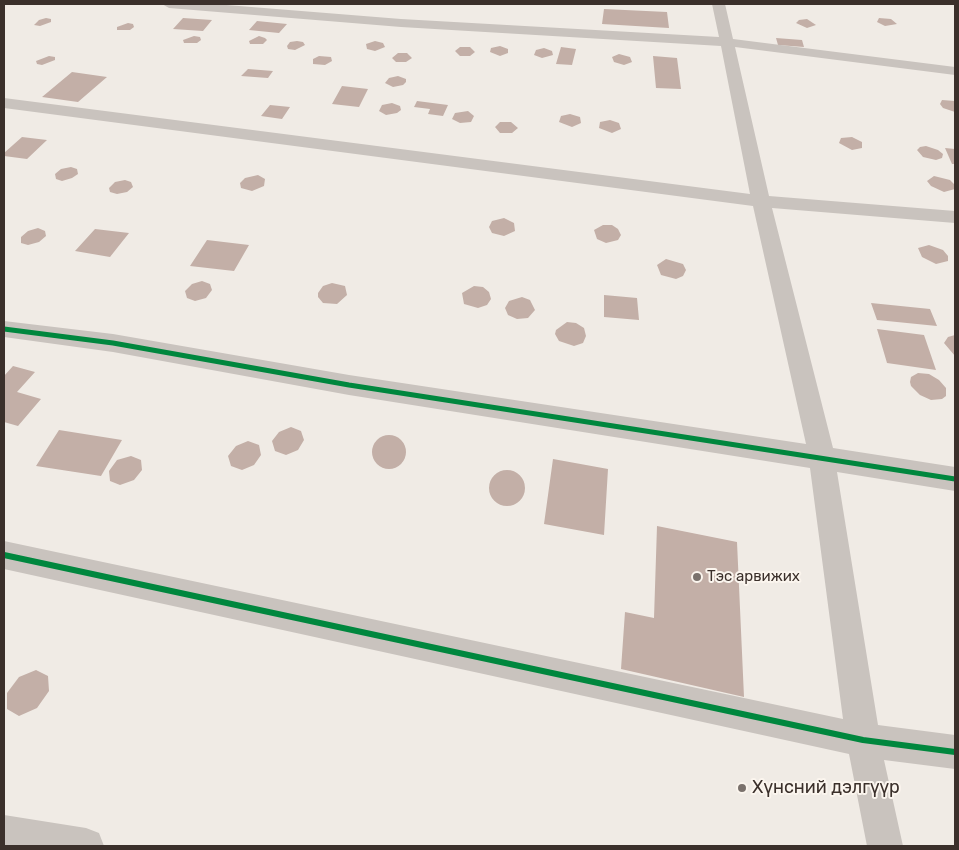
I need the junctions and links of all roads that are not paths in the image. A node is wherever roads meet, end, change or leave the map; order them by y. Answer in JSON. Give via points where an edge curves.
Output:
{"nodes":[{"id":1,"x":169,"y":4,"type":"edge"},
{"id":2,"x":719,"y":4,"type":"edge"},
{"id":3,"x":727,"y":42,"type":"junction"},
{"id":4,"x":955,"y":71,"type":"edge"},
{"id":5,"x":4,"y":103,"type":"edge"},
{"id":6,"x":761,"y":201,"type":"junction"},
{"id":7,"x":955,"y":217,"type":"edge"},
{"id":8,"x":4,"y":330,"type":"edge"},
{"id":9,"x":822,"y":458,"type":"junction"},
{"id":10,"x":955,"y":479,"type":"edge"},
{"id":11,"x":4,"y":555,"type":"edge"},
{"id":12,"x":863,"y":740,"type":"junction"},
{"id":13,"x":955,"y":752,"type":"edge"},
{"id":14,"x":4,"y":833,"type":"edge"},
{"id":15,"x":86,"y":846,"type":"edge"},
{"id":16,"x":885,"y":846,"type":"edge"}],
"edges":[{"from":1,"to":3,"type":"street","via":[[401,23]]},
{"from":2,"to":3,"type":"street"},
{"from":3,"to":4,"type":"street"},
{"from":3,"to":6,"type":"street"},
{"from":5,"to":6,"type":"street"},
{"from":6,"to":7,"type":"street"},
{"from":6,"to":9,"type":"street"},
{"from":8,"to":9,"type":"street","via":[[113,343],[349,385]]},
{"from":9,"to":10,"type":"street"},
{"from":9,"to":12,"type":"street"},
{"from":11,"to":12,"type":"street"},
{"from":12,"to":13,"type":"street"},
{"from":12,"to":16,"type":"street"},
{"from":14,"to":15,"type":"street"}]}
